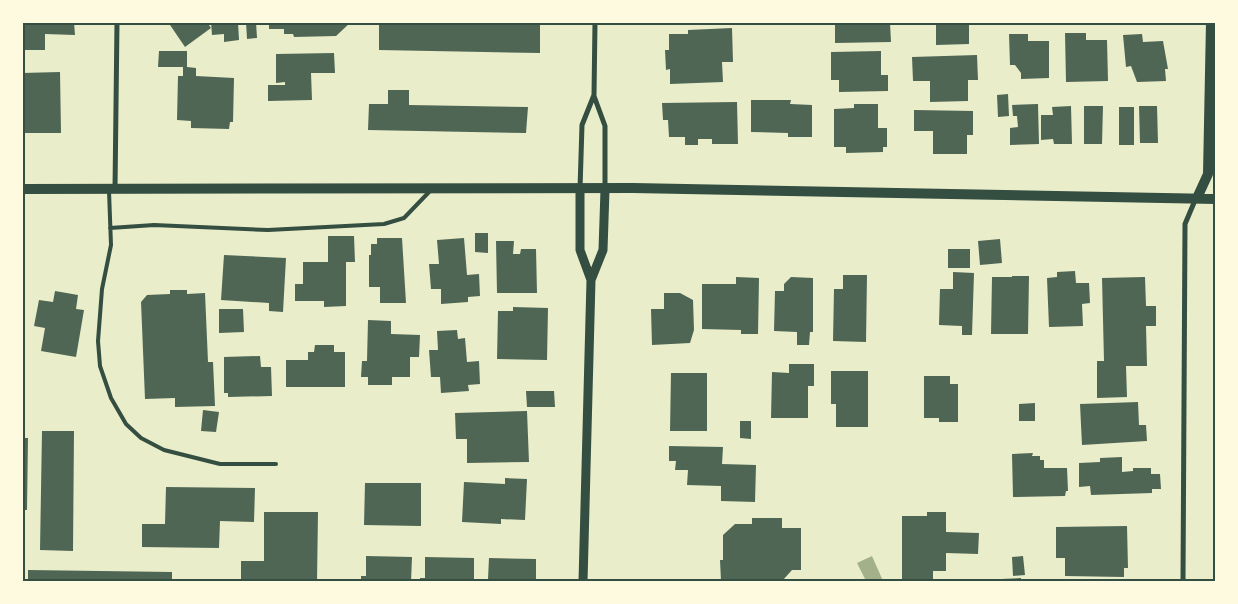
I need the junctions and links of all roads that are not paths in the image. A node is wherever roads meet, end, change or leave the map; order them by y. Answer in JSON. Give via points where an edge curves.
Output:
{"nodes":[{"id":1,"x":118,"y":22,"type":"edge"},
{"id":2,"x":595,"y":22,"type":"edge"},
{"id":3,"x":1211,"y":22,"type":"edge"},
{"id":4,"x":594,"y":95,"type":"junction"},
{"id":5,"x":22,"y":189,"type":"edge"},
{"id":6,"x":112,"y":189,"type":"junction"},
{"id":7,"x":432,"y":189,"type":"junction"},
{"id":8,"x":580,"y":189,"type":"junction"},
{"id":9,"x":605,"y":190,"type":"junction"},
{"id":10,"x":1196,"y":198,"type":"junction"},
{"id":11,"x":1216,"y":199,"type":"edge"},
{"id":12,"x":110,"y":228,"type":"junction"},
{"id":13,"x":591,"y":280,"type":"junction"},
{"id":14,"x":276,"y":464,"type":"dead end"},
{"id":15,"x":583,"y":582,"type":"edge"},
{"id":16,"x":1183,"y":582,"type":"edge"}],
"edges":[{"from":1,"to":6,"type":"street"},
{"from":2,"to":4,"type":"street"},
{"from":3,"to":10,"type":"main road","via":[[1208,174]]},
{"from":4,"to":8,"type":"street","via":[[582,125]]},
{"from":4,"to":9,"type":"street","via":[[605,126]]},
{"from":5,"to":6,"type":"main road"},
{"from":6,"to":7,"type":"main road"},
{"from":6,"to":12,"type":"lane"},
{"from":7,"to":8,"type":"main road"},
{"from":7,"to":12,"type":"lane","via":[[404,218],[384,224],[268,230],[154,225]]},
{"from":8,"to":9,"type":"main road"},
{"from":8,"to":13,"type":"street","via":[[580,250]]},
{"from":9,"to":10,"type":"main road"},
{"from":9,"to":13,"type":"street","via":[[602,250]]},
{"from":10,"to":11,"type":"main road"},
{"from":10,"to":16,"type":"street","via":[[1185,224]]},
{"from":12,"to":14,"type":"lane","via":[[98,332],[100,366],[111,398],[126,424],[141,438],[164,450],[220,464]]},
{"from":13,"to":15,"type":"street"}]}
